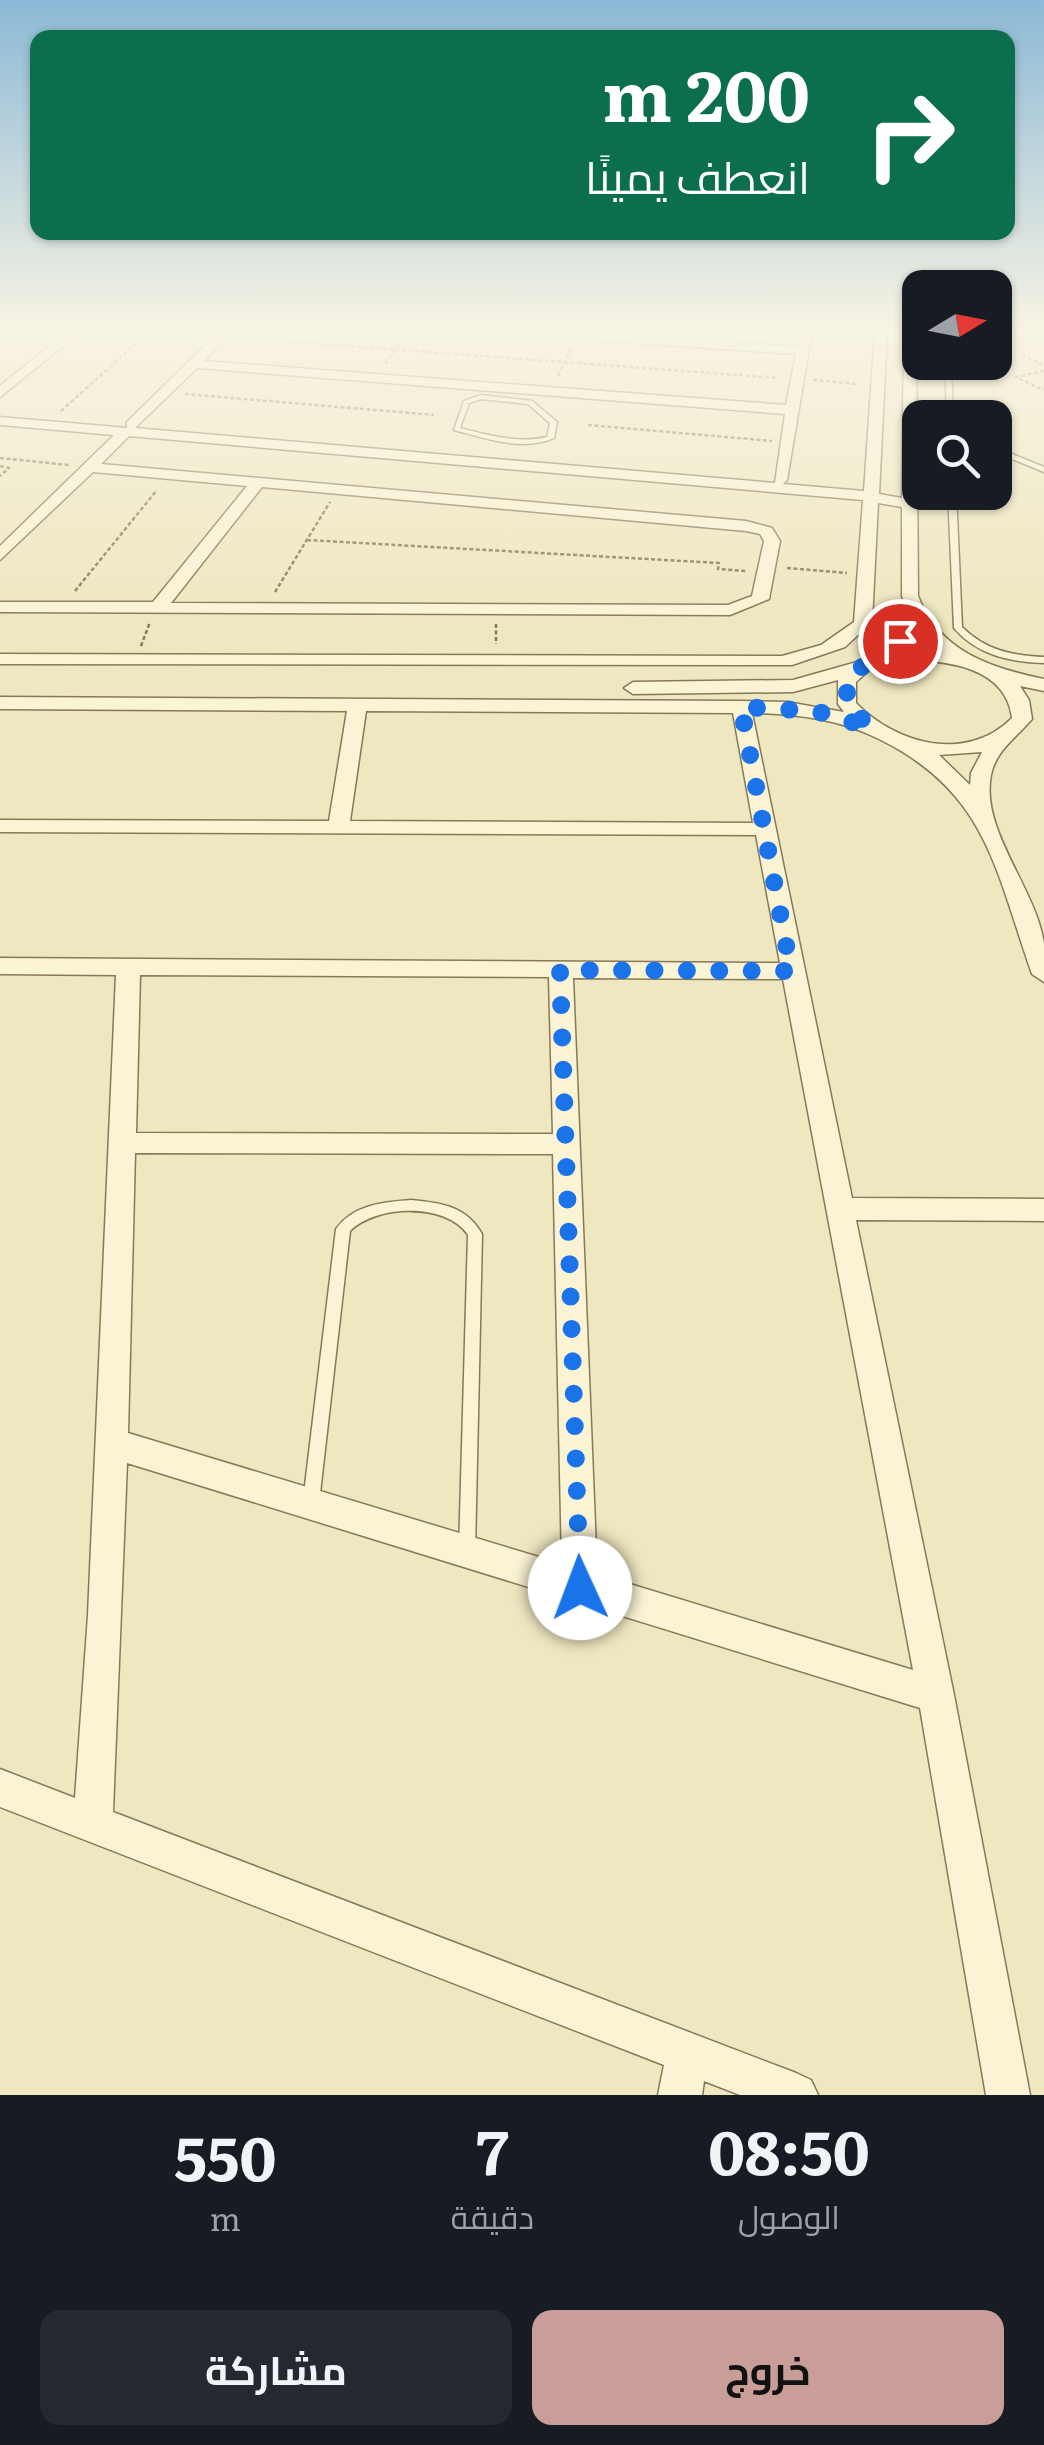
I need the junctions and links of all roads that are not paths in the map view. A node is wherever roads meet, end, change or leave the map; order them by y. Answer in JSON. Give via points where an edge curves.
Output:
{"nodes":[{"id":1,"x":128,"y":429,"type":"edge"},
{"id":2,"x":135,"y":429,"type":"edge"},
{"id":3,"x":139,"y":429,"type":"edge"},
{"id":4,"x":456,"y":429,"type":"edge"},
{"id":5,"x":553,"y":429,"type":"edge"},
{"id":6,"x":788,"y":429,"type":"edge"},
{"id":7,"x":876,"y":429,"type":"edge"},
{"id":8,"x":489,"y":438,"type":"junction"},
{"id":9,"x":483,"y":454,"type":"junction"},
{"id":10,"x":1012,"y":457,"type":"edge"},
{"id":11,"x":89,"y":468,"type":"junction"},
{"id":12,"x":1044,"y":472,"type":"edge"},
{"id":13,"x":780,"y":480,"type":"junction"},
{"id":14,"x":258,"y":482,"type":"junction"},
{"id":15,"x":902,"y":487,"type":"edge"},
{"id":16,"x":872,"y":492,"type":"junction"},
{"id":17,"x":624,"y":495,"type":"junction"},
{"id":18,"x":902,"y":502,"type":"edge"},
{"id":19,"x":908,"y":510,"type":"edge"},
{"id":20,"x":953,"y":510,"type":"edge"},
{"id":21,"x":0,"y":555,"type":"edge"},
{"id":22,"x":0,"y":607,"type":"edge"},
{"id":23,"x":156,"y":608,"type":"junction"},
{"id":24,"x":913,"y":614,"type":"junction"},
{"id":25,"x":884,"y":657,"type":"junction"},
{"id":26,"x":0,"y":659,"type":"edge"},
{"id":27,"x":1044,"y":660,"type":"edge"},
{"id":28,"x":969,"y":662,"type":"junction"},
{"id":29,"x":856,"y":670,"type":"junction"},
{"id":30,"x":994,"y":674,"type":"junction"},
{"id":31,"x":1044,"y":685,"type":"edge"},
{"id":32,"x":3,"y":702,"type":"edge"},
{"id":33,"x":358,"y":704,"type":"junction"},
{"id":34,"x":741,"y":707,"type":"junction"},
{"id":35,"x":1044,"y":714,"type":"edge"},
{"id":36,"x":1022,"y":719,"type":"junction"},
{"id":37,"x":871,"y":728,"type":"junction"},
{"id":38,"x":997,"y":742,"type":"junction"},
{"id":39,"x":904,"y":743,"type":"junction"},
{"id":40,"x":980,"y":809,"type":"junction"},
{"id":41,"x":0,"y":826,"type":"edge"},
{"id":42,"x":338,"y":828,"type":"junction"},
{"id":43,"x":763,"y":830,"type":"junction"},
{"id":44,"x":0,"y":966,"type":"edge"},
{"id":45,"x":128,"y":967,"type":"junction"},
{"id":46,"x":560,"y":970,"type":"junction"},
{"id":47,"x":791,"y":971,"type":"junction"},
{"id":48,"x":1044,"y":974,"type":"edge"},
{"id":49,"x":122,"y":1144,"type":"junction"},
{"id":50,"x":566,"y":1144,"type":"junction"},
{"id":51,"x":839,"y":1209,"type":"junction"},
{"id":52,"x":1044,"y":1210,"type":"edge"},
{"id":53,"x":112,"y":1443,"type":"junction"},
{"id":54,"x":311,"y":1507,"type":"junction"},
{"id":55,"x":467,"y":1554,"type":"junction"},
{"id":56,"x":580,"y":1588,"type":"junction"},
{"id":57,"x":936,"y":1696,"type":"junction"},
{"id":58,"x":0,"y":1788,"type":"edge"},
{"id":59,"x":93,"y":1823,"type":"junction"},
{"id":60,"x":688,"y":2052,"type":"junction"},
{"id":61,"x":680,"y":2095,"type":"edge"},
{"id":62,"x":796,"y":2095,"type":"edge"},
{"id":63,"x":1008,"y":2095,"type":"edge"}],
"edges":[{"from":1,"to":11,"type":"street"},
{"from":2,"to":17,"type":"street"},
{"from":3,"to":9,"type":"street"},
{"from":4,"to":8,"type":"lane"},
{"from":5,"to":8,"type":"lane","via":[[544,441]]},
{"from":6,"to":13,"type":"street"},
{"from":7,"to":16,"type":"street"},
{"from":8,"to":9,"type":"lane"},
{"from":9,"to":13,"type":"street"},
{"from":10,"to":12,"type":"lane"},
{"from":11,"to":14,"type":"street"},
{"from":11,"to":21,"type":"street"},
{"from":13,"to":16,"type":"street"},
{"from":14,"to":17,"type":"street","via":[[338,490]]},
{"from":14,"to":23,"type":"street"},
{"from":15,"to":16,"type":"street"},
{"from":16,"to":17,"type":"street"},
{"from":16,"to":18,"type":"street"},
{"from":16,"to":26,"type":"street","via":[[859,629],[800,659]]},
{"from":17,"to":23,"type":"street","via":[[761,529],[772,538],[760,599],[738,609]]},
{"from":19,"to":24,"type":"street"},
{"from":20,"to":27,"type":"lane","via":[[958,628],[995,652]]},
{"from":22,"to":23,"type":"street"},
{"from":24,"to":25,"type":"street"},
{"from":24,"to":28,"type":"street","via":[[940,644]]},
{"from":25,"to":28,"type":"street","via":[[925,654]]},
{"from":25,"to":29,"type":"street"},
{"from":28,"to":30,"type":"street"},
{"from":29,"to":33,"type":"street","via":[[778,688],[551,690]]},
{"from":29,"to":37,"type":"street","via":[[844,692],[847,704]]},
{"from":30,"to":31,"type":"street"},
{"from":30,"to":36,"type":"street","via":[[1018,696]]},
{"from":32,"to":33,"type":"street"},
{"from":33,"to":34,"type":"street"},
{"from":33,"to":42,"type":"street"},
{"from":34,"to":37,"type":"street","via":[[816,711]]},
{"from":34,"to":43,"type":"street"},
{"from":35,"to":36,"type":"street"},
{"from":36,"to":38,"type":"street"},
{"from":37,"to":39,"type":"street"},
{"from":38,"to":39,"type":"street","via":[[954,750]]},
{"from":38,"to":40,"type":"street","via":[[981,773]]},
{"from":39,"to":40,"type":"street","via":[[957,779]]},
{"from":40,"to":48,"type":"street"},
{"from":41,"to":42,"type":"street"},
{"from":42,"to":43,"type":"street"},
{"from":43,"to":47,"type":"street"},
{"from":44,"to":45,"type":"street"},
{"from":45,"to":46,"type":"street"},
{"from":45,"to":49,"type":"street"},
{"from":46,"to":47,"type":"street"},
{"from":46,"to":50,"type":"street"},
{"from":47,"to":51,"type":"street"},
{"from":49,"to":50,"type":"street"},
{"from":49,"to":53,"type":"street"},
{"from":50,"to":56,"type":"street"},
{"from":51,"to":52,"type":"street"},
{"from":51,"to":57,"type":"street"},
{"from":53,"to":54,"type":"street"},
{"from":53,"to":59,"type":"street"},
{"from":54,"to":55,"type":"street"},
{"from":54,"to":55,"type":"lane","via":[[343,1229],[370,1209],[452,1210],[475,1234]]},
{"from":55,"to":56,"type":"street"},
{"from":56,"to":57,"type":"street"},
{"from":57,"to":63,"type":"street"},
{"from":58,"to":59,"type":"street"},
{"from":59,"to":60,"type":"street"},
{"from":60,"to":61,"type":"street"},
{"from":60,"to":62,"type":"street"}]}
